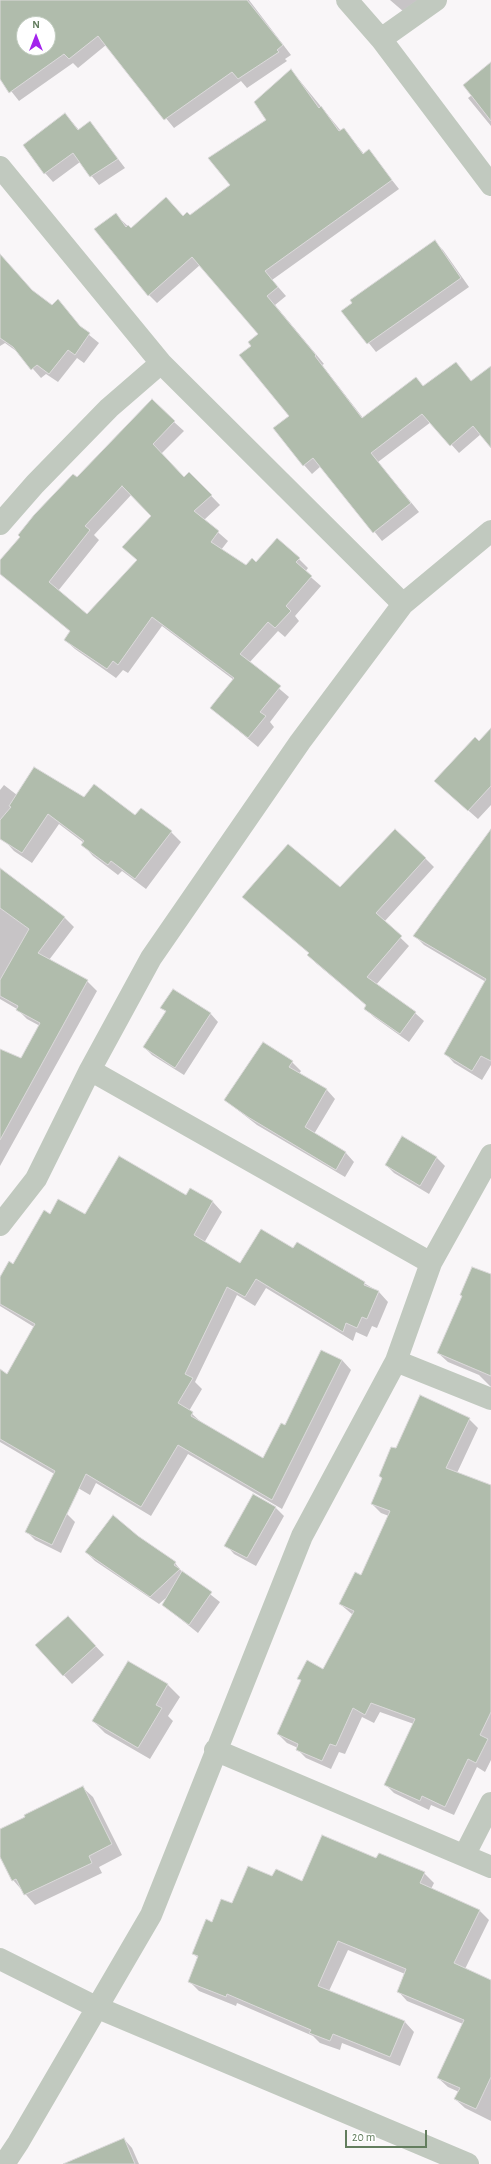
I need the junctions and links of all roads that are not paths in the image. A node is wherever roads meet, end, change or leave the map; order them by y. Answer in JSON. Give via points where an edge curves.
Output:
{"nodes":[{"id":1,"x":347,"y":0,"type":"edge"},
{"id":2,"x":436,"y":0,"type":"edge"},
{"id":3,"x":380,"y":39,"type":"junction"},
{"id":4,"x":0,"y":167,"type":"edge"},
{"id":5,"x":491,"y":185,"type":"edge"},
{"id":6,"x":161,"y":363,"type":"junction"},
{"id":7,"x":0,"y":524,"type":"edge"},
{"id":8,"x":491,"y":531,"type":"edge"},
{"id":9,"x":403,"y":604,"type":"junction"},
{"id":10,"x":90,"y":1070,"type":"junction"},
{"id":11,"x":491,"y":1156,"type":"edge"},
{"id":12,"x":0,"y":1225,"type":"edge"},
{"id":13,"x":431,"y":1263,"type":"junction"},
{"id":14,"x":396,"y":1361,"type":"junction"},
{"id":15,"x":491,"y":1399,"type":"edge"},
{"id":16,"x":215,"y":1750,"type":"junction"},
{"id":17,"x":491,"y":1803,"type":"edge"},
{"id":18,"x":466,"y":1854,"type":"junction"},
{"id":19,"x":491,"y":1867,"type":"edge"},
{"id":20,"x":0,"y":1959,"type":"edge"},
{"id":21,"x":96,"y":2007,"type":"junction"},
{"id":22,"x":4,"y":2164,"type":"edge"},
{"id":23,"x":468,"y":2164,"type":"edge"}],
"edges":[{"from":1,"to":3,"type":"street"},
{"from":2,"to":3,"type":"street"},
{"from":3,"to":5,"type":"street"},
{"from":4,"to":6,"type":"street"},
{"from":6,"to":7,"type":"street","via":[[109,408]]},
{"from":6,"to":9,"type":"street"},
{"from":8,"to":9,"type":"street"},
{"from":9,"to":10,"type":"street","via":[[300,742],[156,952]]},
{"from":10,"to":12,"type":"street","via":[[36,1178]]},
{"from":10,"to":13,"type":"street"},
{"from":11,"to":13,"type":"street"},
{"from":13,"to":14,"type":"street"},
{"from":14,"to":15,"type":"street"},
{"from":14,"to":16,"type":"street","via":[[302,1536]]},
{"from":16,"to":18,"type":"street"},
{"from":16,"to":21,"type":"street","via":[[151,1915]]},
{"from":17,"to":18,"type":"street"},
{"from":18,"to":19,"type":"street"},
{"from":20,"to":21,"type":"street"},
{"from":21,"to":22,"type":"street"},
{"from":21,"to":23,"type":"street"}]}
